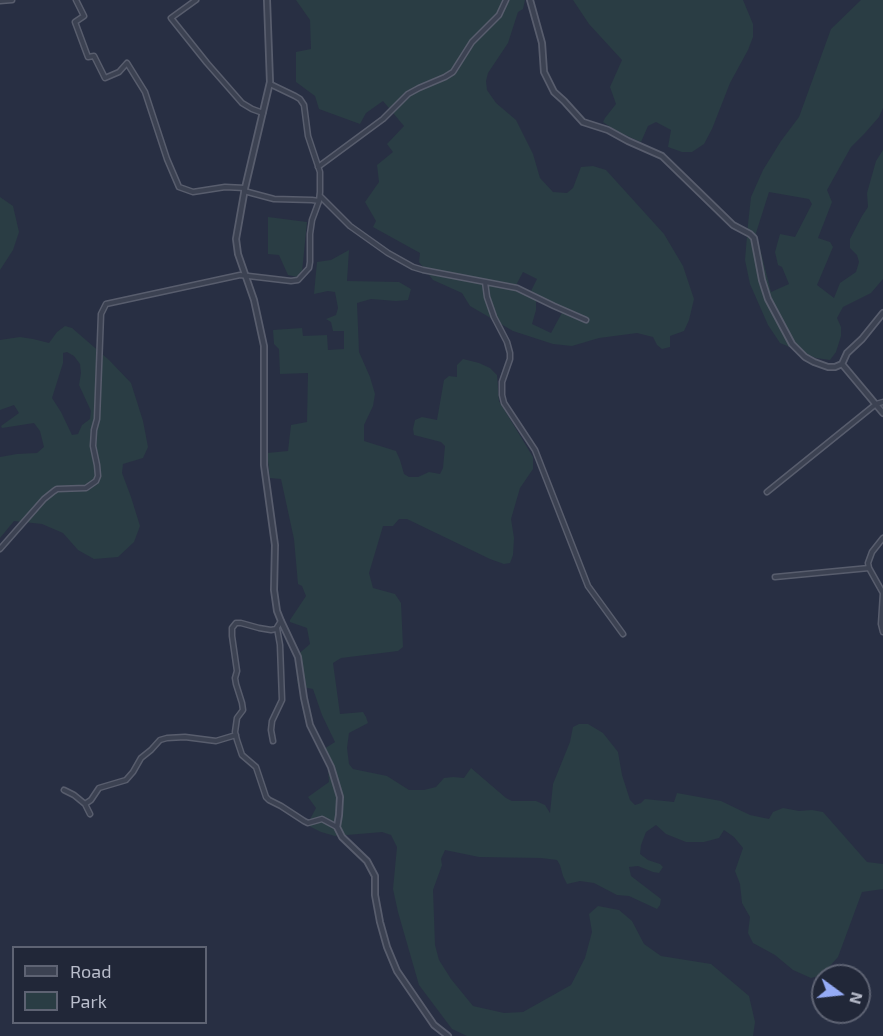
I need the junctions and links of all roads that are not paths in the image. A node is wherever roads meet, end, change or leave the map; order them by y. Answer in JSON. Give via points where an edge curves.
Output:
{"nodes":[{"id":1,"x":12,"y":0,"type":"edge"},
{"id":2,"x":76,"y":0,"type":"edge"},
{"id":3,"x":196,"y":0,"type":"edge"},
{"id":4,"x":267,"y":0,"type":"edge"},
{"id":5,"x":506,"y":0,"type":"edge"},
{"id":6,"x":530,"y":0,"type":"edge"},
{"id":7,"x":0,"y":1,"type":"edge"},
{"id":8,"x":270,"y":84,"type":"junction"},
{"id":9,"x":263,"y":112,"type":"junction"},
{"id":10,"x":318,"y":167,"type":"junction"},
{"id":11,"x":244,"y":189,"type":"junction"},
{"id":12,"x":320,"y":196,"type":"junction"},
{"id":13,"x":319,"y":201,"type":"junction"},
{"id":14,"x":246,"y":276,"type":"junction"},
{"id":15,"x":485,"y":282,"type":"junction"},
{"id":16,"x":883,"y":313,"type":"edge"},
{"id":17,"x":586,"y":320,"type":"dead end"},
{"id":18,"x":842,"y":364,"type":"junction"},
{"id":19,"x":883,"y":402,"type":"edge"},
{"id":20,"x":876,"y":404,"type":"junction"},
{"id":21,"x":883,"y":413,"type":"edge"},
{"id":22,"x":767,"y":492,"type":"dead end"},
{"id":23,"x":883,"y":538,"type":"edge"},
{"id":24,"x":0,"y":549,"type":"edge"},
{"id":25,"x":869,"y":568,"type":"junction"},
{"id":26,"x":775,"y":577,"type":"dead end"},
{"id":27,"x":281,"y":621,"type":"junction"},
{"id":28,"x":277,"y":627,"type":"junction"},
{"id":29,"x":883,"y":632,"type":"edge"},
{"id":30,"x":623,"y":634,"type":"dead end"},
{"id":31,"x":236,"y":735,"type":"junction"},
{"id":32,"x":273,"y":741,"type":"dead end"},
{"id":33,"x":64,"y":790,"type":"dead end"},
{"id":34,"x":85,"y":804,"type":"junction"},
{"id":35,"x":90,"y":814,"type":"dead end"},
{"id":36,"x":337,"y":827,"type":"junction"},
{"id":37,"x":448,"y":1036,"type":"edge"}],
"edges":[{"from":1,"to":7,"type":"street"},
{"from":2,"to":11,"type":"street","via":[[84,16],[75,22],[88,57],[94,56],[105,78],[127,63],[145,92],[179,187],[193,192],[225,187]]},
{"from":3,"to":9,"type":"street","via":[[171,18],[242,103]]},
{"from":4,"to":8,"type":"street"},
{"from":5,"to":10,"type":"street","via":[[499,15],[472,42],[453,72],[408,94],[383,119]]},
{"from":6,"to":18,"type":"street","via":[[542,43],[544,72],[554,93],[583,122],[662,156],[733,225],[750,234],[768,299],[792,344],[814,362],[828,367]]},
{"from":8,"to":9,"type":"street"},
{"from":8,"to":10,"type":"street","via":[[300,99],[304,105]]},
{"from":9,"to":11,"type":"street"},
{"from":10,"to":12,"type":"street"},
{"from":11,"to":13,"type":"street","via":[[274,199]]},
{"from":11,"to":14,"type":"street","via":[[236,239]]},
{"from":12,"to":13,"type":"street"},
{"from":12,"to":15,"type":"street","via":[[350,226],[403,262],[423,270]]},
{"from":13,"to":14,"type":"street","via":[[312,220],[309,268],[304,275],[291,281]]},
{"from":14,"to":24,"type":"street","via":[[106,304],[101,314],[93,446],[96,481],[86,488],[54,490]]},
{"from":14,"to":27,"type":"street","via":[[264,346],[264,465],[275,545],[274,591]]},
{"from":15,"to":17,"type":"street","via":[[517,288]]},
{"from":15,"to":30,"type":"street","via":[[494,317],[510,353],[502,382],[504,404],[535,450],[588,586]]},
{"from":16,"to":18,"type":"street"},
{"from":18,"to":20,"type":"street"},
{"from":19,"to":20,"type":"street"},
{"from":20,"to":21,"type":"street"},
{"from":20,"to":22,"type":"street"},
{"from":23,"to":25,"type":"street","via":[[872,552]]},
{"from":25,"to":26,"type":"street"},
{"from":25,"to":29,"type":"street","via":[[883,593]]},
{"from":27,"to":28,"type":"street"},
{"from":27,"to":36,"type":"street","via":[[298,657],[310,725],[332,767],[340,797]]},
{"from":28,"to":31,"type":"street","via":[[271,630],[236,623],[232,628],[235,678],[243,710],[237,718]]},
{"from":28,"to":32,"type":"street","via":[[282,700],[272,721]]},
{"from":31,"to":34,"type":"street","via":[[216,741],[185,737],[160,740],[126,780],[99,788]]},
{"from":31,"to":36,"type":"street","via":[[242,755],[256,767],[269,800],[308,823],[322,819]]},
{"from":33,"to":34,"type":"street"},
{"from":34,"to":35,"type":"street"},
{"from":36,"to":37,"type":"street","via":[[342,837],[368,861],[375,876],[380,922],[397,971],[434,1025]]}]}
